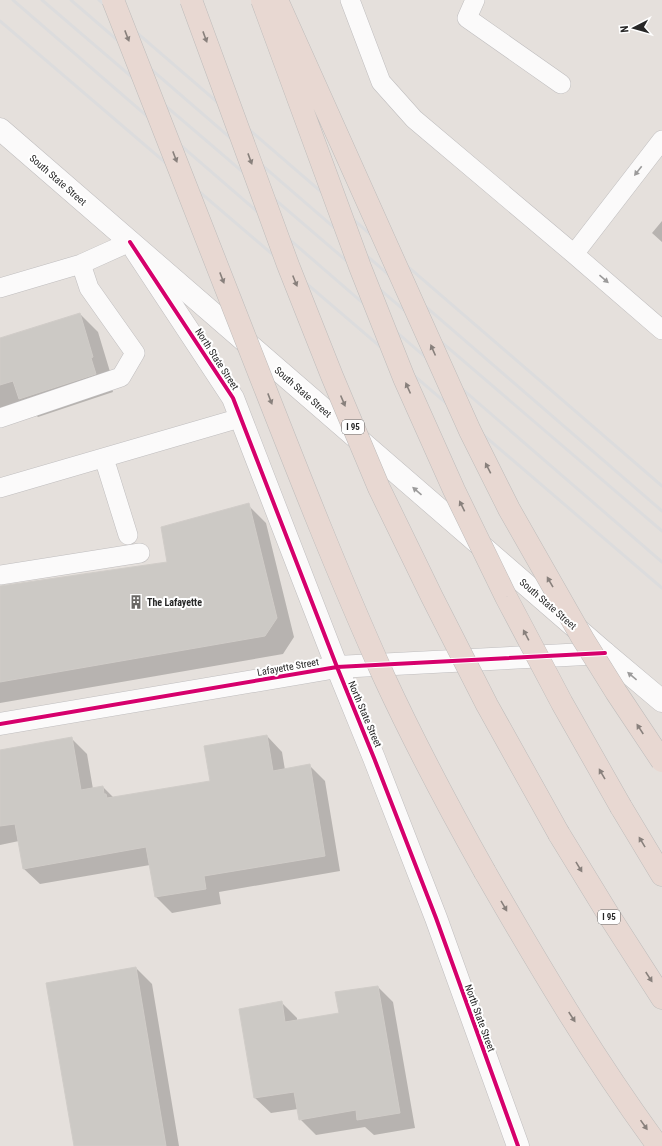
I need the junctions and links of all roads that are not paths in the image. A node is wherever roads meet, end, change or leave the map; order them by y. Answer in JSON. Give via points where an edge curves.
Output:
{"nodes":[{"id":1,"x":113,"y":0,"type":"edge"},
{"id":2,"x":191,"y":0,"type":"edge"},
{"id":3,"x":262,"y":0,"type":"edge"},
{"id":4,"x":277,"y":0,"type":"edge"},
{"id":5,"x":350,"y":0,"type":"edge"},
{"id":6,"x":475,"y":0,"type":"edge"},
{"id":7,"x":561,"y":84,"type":"dead end"},
{"id":8,"x":0,"y":129,"type":"edge"},
{"id":9,"x":662,"y":140,"type":"edge"},
{"id":10,"x":130,"y":242,"type":"junction"},
{"id":11,"x":574,"y":254,"type":"junction"},
{"id":12,"x":81,"y":264,"type":"junction"},
{"id":13,"x":0,"y":288,"type":"edge"},
{"id":14,"x":662,"y":330,"type":"edge"},
{"id":15,"x":236,"y":408,"type":"junction"},
{"id":16,"x":0,"y":418,"type":"edge"},
{"id":17,"x":104,"y":458,"type":"junction"},
{"id":18,"x":0,"y":488,"type":"edge"},
{"id":19,"x":128,"y":535,"type":"dead end"},
{"id":20,"x":140,"y":553,"type":"dead end"},
{"id":21,"x":0,"y":575,"type":"edge"},
{"id":22,"x":605,"y":653,"type":"junction"},
{"id":23,"x":337,"y":667,"type":"junction"},
{"id":24,"x":662,"y":701,"type":"edge"},
{"id":25,"x":0,"y":724,"type":"edge"},
{"id":26,"x":662,"y":761,"type":"edge"},
{"id":27,"x":662,"y":875,"type":"edge"},
{"id":28,"x":662,"y":998,"type":"edge"},
{"id":29,"x":518,"y":1146,"type":"edge"},
{"id":30,"x":658,"y":1146,"type":"edge"}],
"edges":[{"from":1,"to":30,"type":"highway","one_way":true,"bridge":true,"via":[[293,460],[385,679],[418,748],[484,872],[562,1002]]},
{"from":2,"to":28,"type":"highway","number":"I 95","one_way":true,"bridge":true,"via":[[288,265],[379,488],[483,698],[559,834]]},
{"from":27,"to":3,"type":"highway","one_way":true,"bridge":true,"via":[[562,703],[506,597],[454,490],[407,385],[360,267]]},
{"from":26,"to":4,"type":"highway","one_way":true,"bridge":true,"via":[[583,639],[502,495],[463,417]]},
{"from":5,"to":11,"type":"lane","via":[[382,82],[414,119]]},
{"from":6,"to":7,"type":"lane","via":[[467,18]]},
{"from":8,"to":10,"type":"street","name":"South State Street"},
{"from":9,"to":11,"type":"lane","one_way":true},
{"from":10,"to":12,"type":"lane"},
{"from":10,"to":15,"type":"street","name":"North State Street"},
{"from":22,"to":10,"type":"street","name":"South State Street","one_way":true},
{"from":11,"to":14,"type":"lane","one_way":true},
{"from":12,"to":13,"type":"lane"},
{"from":12,"to":16,"type":"lane","via":[[89,288],[135,353],[121,377]]},
{"from":15,"to":17,"type":"lane"},
{"from":15,"to":23,"type":"street","name":"North State Street"},
{"from":17,"to":18,"type":"lane"},
{"from":17,"to":19,"type":"lane"},
{"from":20,"to":21,"type":"lane"},
{"from":22,"to":23,"type":"street","name":"Lafayette Street"},
{"from":24,"to":22,"type":"street","name":"South State Street","one_way":true},
{"from":23,"to":25,"type":"street","name":"Lafayette Street"},
{"from":23,"to":29,"type":"street","name":"North State Street","via":[[436,918]]}]}
